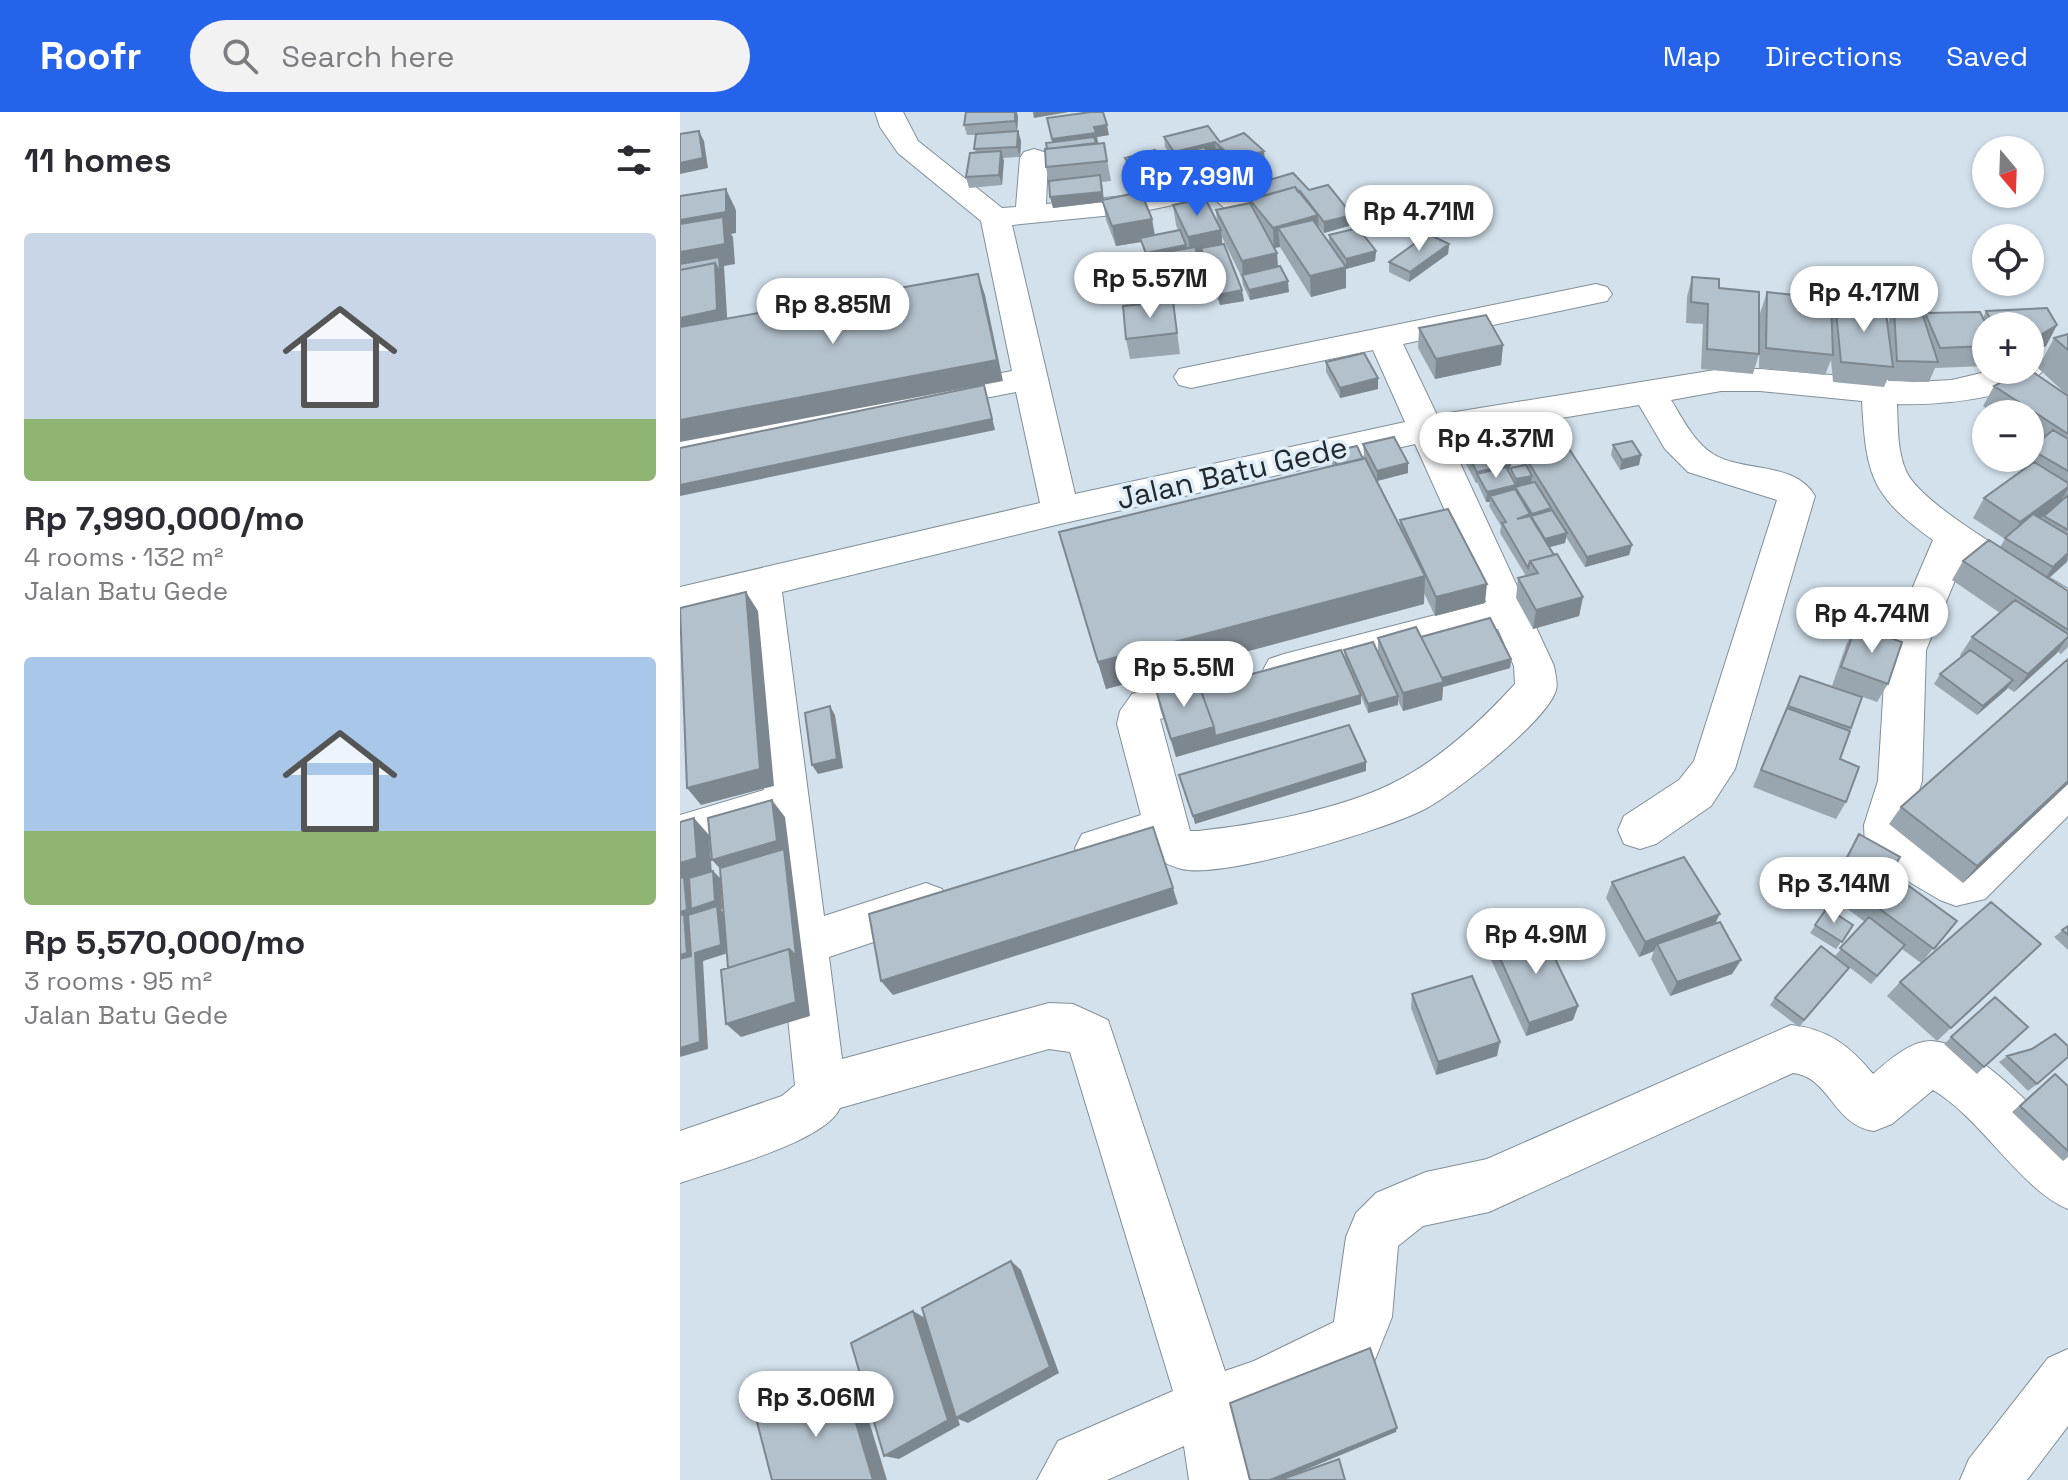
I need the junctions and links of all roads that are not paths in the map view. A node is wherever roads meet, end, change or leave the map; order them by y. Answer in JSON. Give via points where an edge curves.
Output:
{"nodes":[{"id":1,"x":889,"y":112,"type":"edge"},
{"id":2,"x":1034,"y":158,"type":"dead end"},
{"id":3,"x":1242,"y":208,"type":"edge"},
{"id":4,"x":1030,"y":215,"type":"junction"},
{"id":5,"x":995,"y":218,"type":"junction"},
{"id":6,"x":1596,"y":294,"type":"dead end"},
{"id":7,"x":1384,"y":338,"type":"junction"},
{"id":8,"x":1191,"y":377,"type":"dead end"},
{"id":9,"x":1032,"y":378,"type":"junction"},
{"id":10,"x":1990,"y":384,"type":"edge"},
{"id":11,"x":1649,"y":392,"type":"junction"},
{"id":12,"x":1878,"y":392,"type":"junction"},
{"id":13,"x":1427,"y":429,"type":"junction"},
{"id":14,"x":680,"y":445,"type":"edge"},
{"id":15,"x":1060,"y":511,"type":"junction"},
{"id":16,"x":1955,"y":534,"type":"junction"},
{"id":17,"x":761,"y":582,"type":"junction"},
{"id":18,"x":680,"y":602,"type":"edge"},
{"id":19,"x":2068,"y":608,"type":"edge"},
{"id":20,"x":1510,"y":611,"type":"junction"},
{"id":21,"x":2068,"y":787,"type":"edge"},
{"id":22,"x":787,"y":802,"type":"junction"},
{"id":23,"x":1164,"y":827,"type":"junction"},
{"id":24,"x":1640,"y":830,"type":"dead end"},
{"id":25,"x":680,"y":834,"type":"edge"},
{"id":26,"x":1066,"y":859,"type":"edge"},
{"id":27,"x":964,"y":892,"type":"edge"},
{"id":28,"x":803,"y":944,"type":"junction"},
{"id":29,"x":821,"y":1089,"type":"junction"},
{"id":30,"x":680,"y":1157,"type":"edge"},
{"id":31,"x":2068,"y":1182,"type":"edge"},
{"id":32,"x":2068,"y":1378,"type":"edge"},
{"id":33,"x":1207,"y":1406,"type":"junction"},
{"id":34,"x":1067,"y":1480,"type":"edge"},
{"id":35,"x":1219,"y":1480,"type":"edge"},
{"id":36,"x":1990,"y":1480,"type":"edge"}],
"edges":[{"from":1,"to":5,"type":"street","via":[[908,147]]},
{"from":2,"to":4,"type":"street"},
{"from":3,"to":4,"type":"street","via":[[1218,188]]},
{"from":4,"to":5,"type":"street"},
{"from":5,"to":9,"type":"street","via":[[997,287]]},
{"from":6,"to":7,"type":"street"},
{"from":7,"to":8,"type":"street"},
{"from":7,"to":13,"type":"street"},
{"from":9,"to":14,"type":"street"},
{"from":9,"to":15,"type":"street"},
{"from":10,"to":12,"type":"street","name":"Jalan Batu Gede","via":[[1952,393]]},
{"from":11,"to":12,"type":"street","name":"Jalan Batu Gede","via":[[1754,379]]},
{"from":11,"to":13,"type":"street","name":"Jalan Batu Gede"},
{"from":11,"to":24,"type":"street","via":[[1684,448],[1702,464],[1780,486],[1797,496],[1713,769],[1695,793]]},
{"from":12,"to":16,"type":"street","via":[[1887,470],[1894,485]]},
{"from":13,"to":15,"type":"street","name":"Jalan Batu Gede"},
{"from":13,"to":20,"type":"street"},
{"from":15,"to":17,"type":"street","name":"Jalan Batu Gede"},
{"from":16,"to":19,"type":"street"},
{"from":16,"to":21,"type":"street","via":[[1906,650],[1900,781],[1886,825],[1888,846],[1956,886],[1969,885]]},
{"from":17,"to":18,"type":"street","name":"Jalan Batu Gede"},
{"from":17,"to":22,"type":"street"},
{"from":20,"to":23,"type":"street","via":[[1147,706],[1138,724]]},
{"from":20,"to":23,"type":"street","via":[[1534,666],[1536,689],[1435,781],[1388,806],[1205,851],[1182,850],[1170,842]]},
{"from":22,"to":25,"type":"street"},
{"from":22,"to":28,"type":"street"},
{"from":23,"to":26,"type":"street"},
{"from":27,"to":28,"type":"street"},
{"from":28,"to":29,"type":"street"},
{"from":29,"to":30,"type":"street","via":[[818,1099],[798,1116]]},
{"from":29,"to":33,"type":"street","via":[[1049,1026],[1073,1027],[1090,1037]]},
{"from":31,"to":33,"type":"street","via":[[1965,1080],[1943,1065],[1931,1063],[1914,1070],[1874,1106],[1867,1105],[1832,1063],[1810,1049],[1791,1049],[1489,1185],[1397,1210],[1375,1231],[1366,1275],[1368,1301],[1354,1342],[1264,1386]]},
{"from":32,"to":36,"type":"street"},
{"from":33,"to":34,"type":"street","via":[[1079,1462]]},
{"from":33,"to":35,"type":"street"}]}
